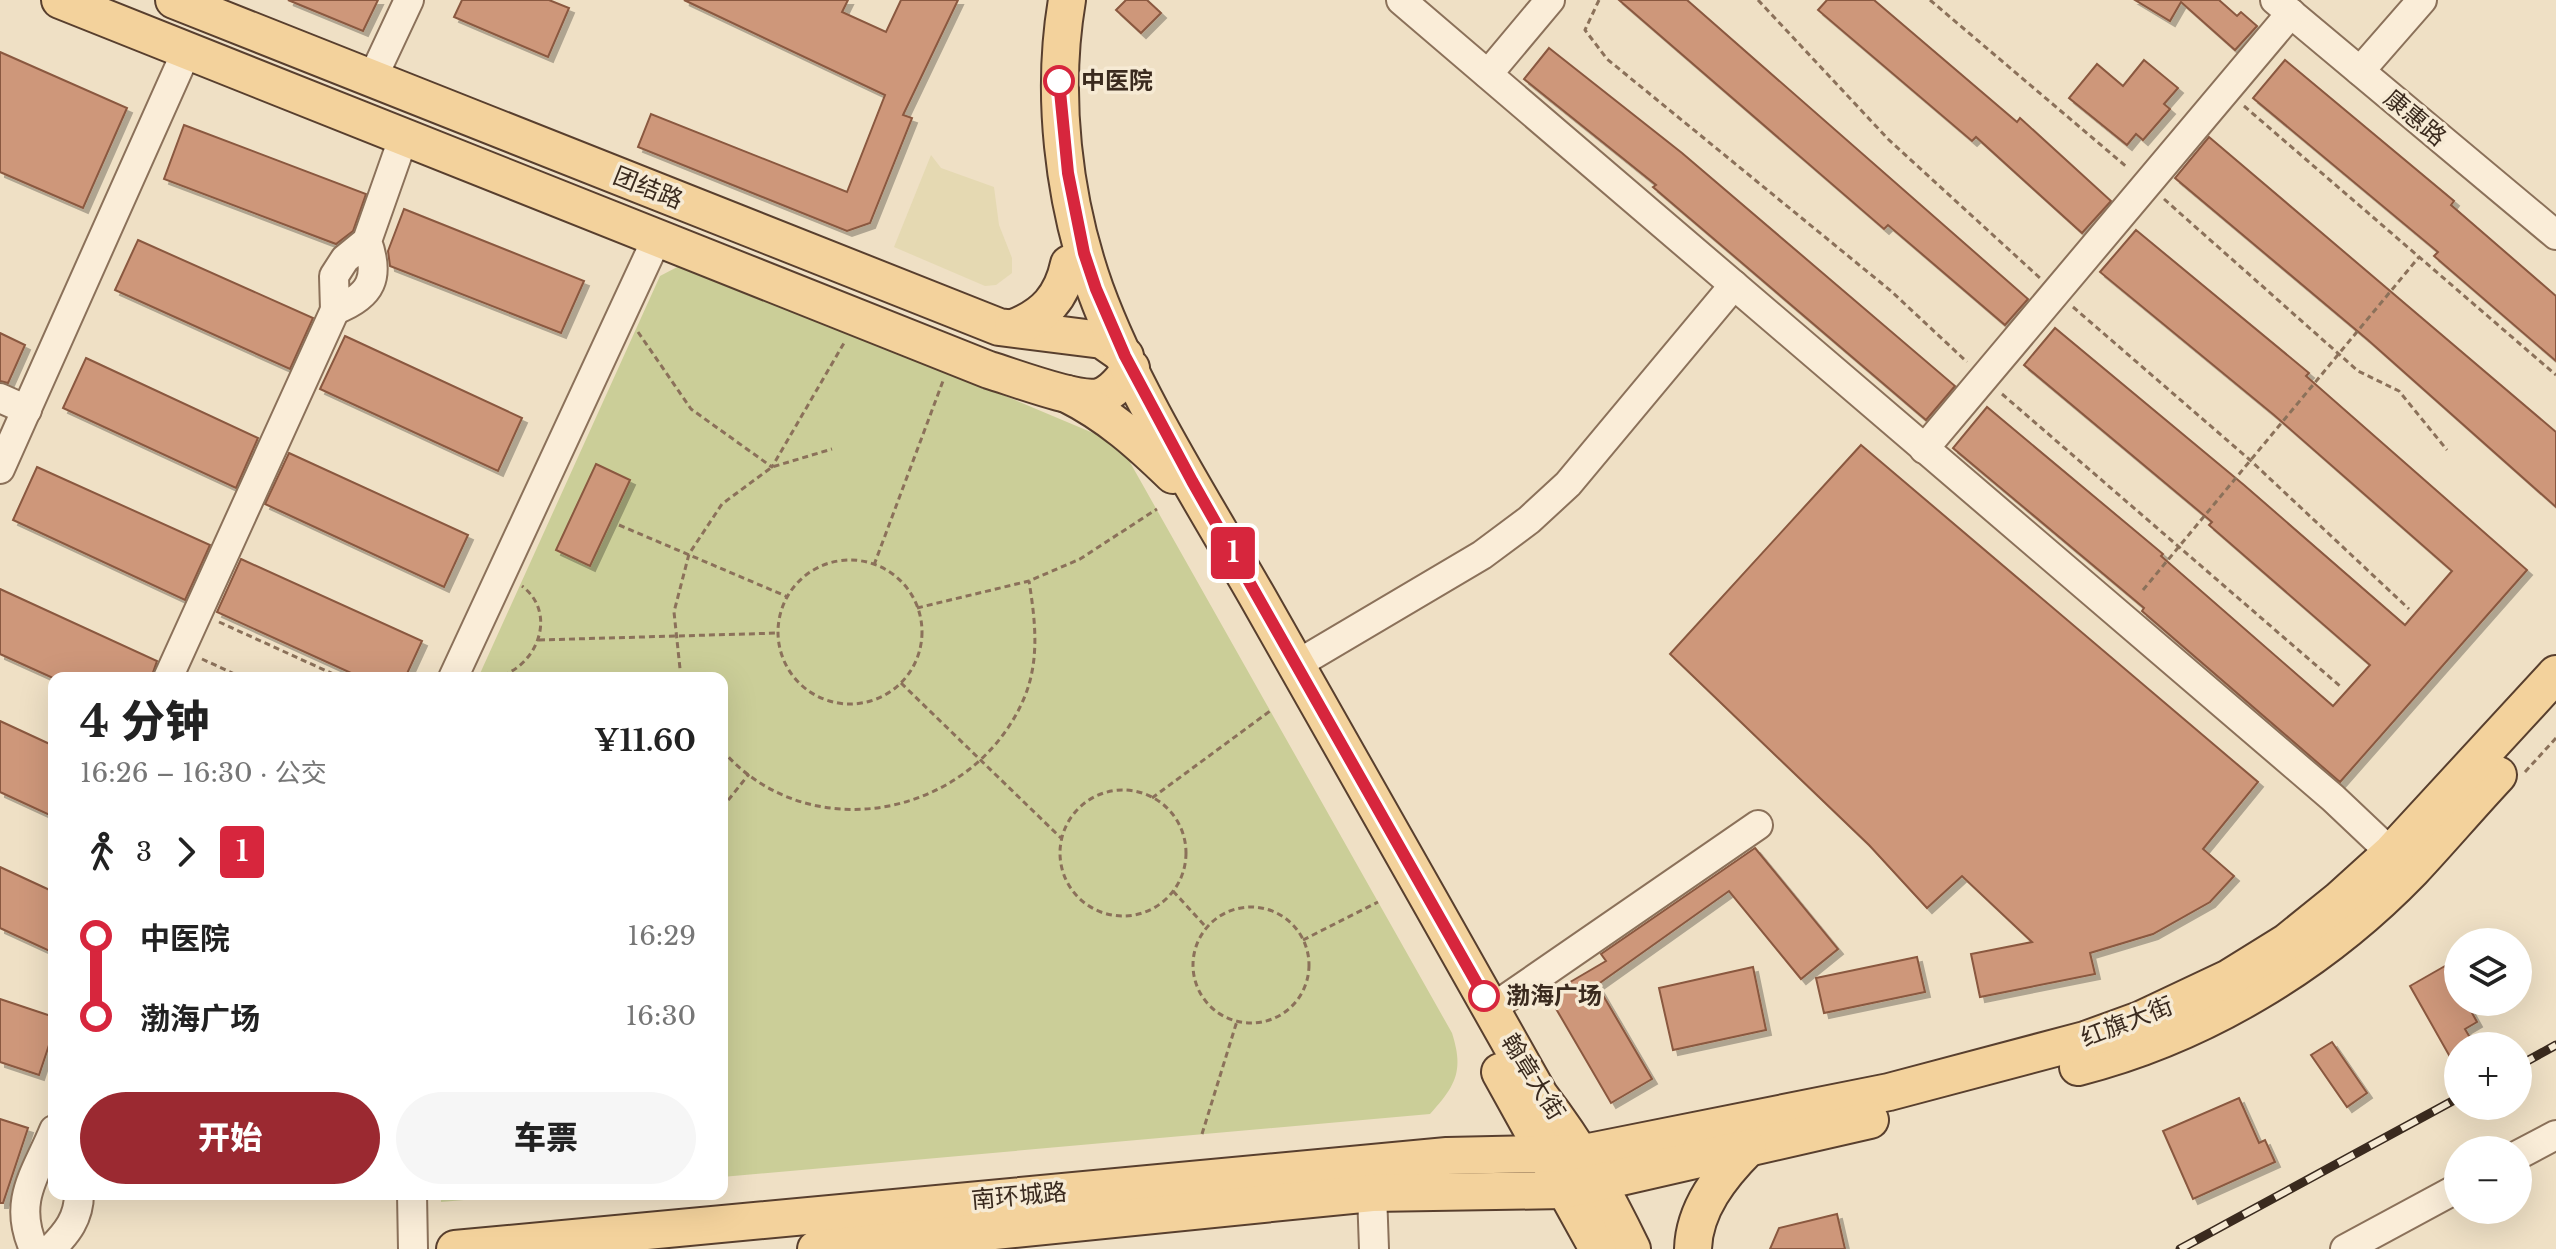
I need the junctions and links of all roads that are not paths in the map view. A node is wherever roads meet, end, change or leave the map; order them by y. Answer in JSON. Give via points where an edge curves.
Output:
{"nodes":[{"id":1,"x":60,"y":0,"type":"edge"},
{"id":2,"x":174,"y":0,"type":"edge"},
{"id":3,"x":409,"y":0,"type":"edge"},
{"id":4,"x":1044,"y":0,"type":"edge"},
{"id":5,"x":1067,"y":0,"type":"edge"},
{"id":6,"x":1401,"y":0,"type":"edge"},
{"id":7,"x":1550,"y":0,"type":"edge"},
{"id":8,"x":2422,"y":0,"type":"edge"},
{"id":9,"x":214,"y":7,"type":"edge"},
{"id":10,"x":2283,"y":7,"type":"edge"},
{"id":11,"x":187,"y":50,"type":"junction"},
{"id":12,"x":2360,"y":71,"type":"junction"},
{"id":13,"x":1488,"y":74,"type":"junction"},
{"id":14,"x":372,"y":79,"type":"junction"},
{"id":15,"x":404,"y":136,"type":"junction"},
{"id":16,"x":2556,"y":235,"type":"edge"},
{"id":17,"x":658,"y":236,"type":"junction"},
{"id":18,"x":1069,"y":264,"type":"junction"},
{"id":19,"x":1734,"y":285,"type":"junction"},
{"id":20,"x":1013,"y":328,"type":"junction"},
{"id":21,"x":1120,"y":362,"type":"junction"},
{"id":22,"x":1066,"y":393,"type":"junction"},
{"id":23,"x":0,"y":398,"type":"edge"},
{"id":24,"x":27,"y":410,"type":"junction"},
{"id":25,"x":1924,"y":449,"type":"junction"},
{"id":26,"x":0,"y":469,"type":"edge"},
{"id":27,"x":1173,"y":475,"type":"junction"},
{"id":28,"x":1296,"y":665,"type":"junction"},
{"id":29,"x":171,"y":672,"type":"edge"},
{"id":30,"x":456,"y":672,"type":"edge"},
{"id":31,"x":2556,"y":674,"type":"edge"},
{"id":32,"x":2556,"y":711,"type":"edge"},
{"id":33,"x":1758,"y":825,"type":"dead end"},
{"id":34,"x":2401,"y":862,"type":"junction"},
{"id":35,"x":1491,"y":1009,"type":"junction"},
{"id":36,"x":2556,"y":1135,"type":"edge"},
{"id":37,"x":48,"y":1144,"type":"edge"},
{"id":38,"x":1748,"y":1148,"type":"junction"},
{"id":39,"x":2532,"y":1148,"type":"edge"},
{"id":40,"x":1546,"y":1157,"type":"junction"},
{"id":41,"x":1592,"y":1168,"type":"junction"},
{"id":42,"x":1564,"y":1190,"type":"junction"},
{"id":43,"x":1372,"y":1193,"type":"junction"},
{"id":44,"x":2444,"y":1196,"type":"edge"},
{"id":45,"x":78,"y":1200,"type":"edge"},
{"id":46,"x":412,"y":1200,"type":"edge"},
{"id":47,"x":34,"y":1249,"type":"edge"},
{"id":48,"x":51,"y":1249,"type":"edge"},
{"id":49,"x":413,"y":1249,"type":"edge"},
{"id":50,"x":455,"y":1249,"type":"edge"},
{"id":51,"x":816,"y":1249,"type":"edge"},
{"id":52,"x":1374,"y":1249,"type":"edge"},
{"id":53,"x":1598,"y":1249,"type":"edge"},
{"id":54,"x":1632,"y":1249,"type":"edge"},
{"id":55,"x":1693,"y":1249,"type":"edge"},
{"id":56,"x":2345,"y":1249,"type":"edge"}],
"edges":[{"from":1,"to":11,"type":"main road","name":"团结路"},
{"from":2,"to":9,"type":"main road","name":"团结路"},
{"from":3,"to":14,"type":"street"},
{"from":4,"to":18,"type":"main road","name":"翰章大街","via":[[1038,120],[1052,212]]},
{"from":5,"to":21,"type":"main road","name":"翰章大街","via":[[1059,73],[1068,173]]},
{"from":6,"to":13,"type":"street"},
{"from":7,"to":13,"type":"street"},
{"from":8,"to":12,"type":"street"},
{"from":9,"to":14,"type":"main road","name":"团结路"},
{"from":10,"to":12,"type":"street","name":"康惠路"},
{"from":10,"to":25,"type":"street","via":[[2226,90]]},
{"from":11,"to":15,"type":"main road","name":"团结路"},
{"from":11,"to":24,"type":"street"},
{"from":12,"to":16,"type":"street","name":"康惠路"},
{"from":13,"to":19,"type":"street"},
{"from":14,"to":20,"type":"main road","name":"团结路","via":[[999,327]]},
{"from":15,"to":17,"type":"main road","name":"团结路"},
{"from":15,"to":29,"type":"street","via":[[367,241],[334,276],[335,310]]},
{"from":17,"to":22,"type":"main road","name":"团结路","via":[[986,369]]},
{"from":17,"to":30,"type":"street"},
{"from":18,"to":20,"type":"main road","via":[[1063,288],[1048,308]]},
{"from":18,"to":21,"type":"main road","name":"翰章大街"},
{"from":19,"to":25,"type":"street"},
{"from":19,"to":28,"type":"street","via":[[1568,484],[1529,520],[1482,555]]},
{"from":20,"to":21,"type":"main road","name":"团结路"},
{"from":21,"to":22,"type":"main road","via":[[1099,397]]},
{"from":21,"to":27,"type":"main road","name":"翰章大街"},
{"from":21,"to":28,"type":"main road","name":"翰章大街"},
{"from":22,"to":27,"type":"main road","via":[[1125,429]]},
{"from":23,"to":24,"type":"street"},
{"from":24,"to":26,"type":"street"},
{"from":25,"to":34,"type":"street"},
{"from":27,"to":40,"type":"main road","name":"翰章大街"},
{"from":28,"to":35,"type":"main road","name":"翰章大街"},
{"from":31,"to":34,"type":"main road","name":"红旗大街"},
{"from":32,"to":34,"type":"main road","name":"红旗大街"},
{"from":33,"to":35,"type":"street"},
{"from":34,"to":38,"type":"main road","name":"红旗大街","via":[[2359,919],[2302,963],[2195,1025],[2090,1064]]},
{"from":34,"to":41,"type":"main road","name":"红旗大街","via":[[2229,978],[2140,1020],[2085,1040]]},
{"from":35,"to":41,"type":"main road","name":"翰章大街","via":[[1540,1096]]},
{"from":36,"to":39,"type":"street"},
{"from":37,"to":47,"type":"street","via":[[23,1210]]},
{"from":38,"to":41,"type":"main road","name":"红旗大街"},
{"from":38,"to":55,"type":"main road","via":[[1705,1202]]},
{"from":40,"to":41,"type":"main road","name":"南环城路"},
{"from":40,"to":42,"type":"main road","name":"翰章大街"},
{"from":40,"to":50,"type":"main road","name":"南环城路","via":[[1447,1156]]},
{"from":41,"to":42,"type":"main road","name":"南环城路"},
{"from":41,"to":54,"type":"main road","name":"翰章大街"},
{"from":42,"to":43,"type":"main road","name":"南环城路"},
{"from":42,"to":53,"type":"main road","name":"翰章大街"},
{"from":43,"to":51,"type":"main road","name":"南环城路"},
{"from":43,"to":52,"type":"street"},
{"from":44,"to":56,"type":"street"},
{"from":45,"to":48,"type":"street","via":[[66,1234]]},
{"from":46,"to":49,"type":"street"}]}
